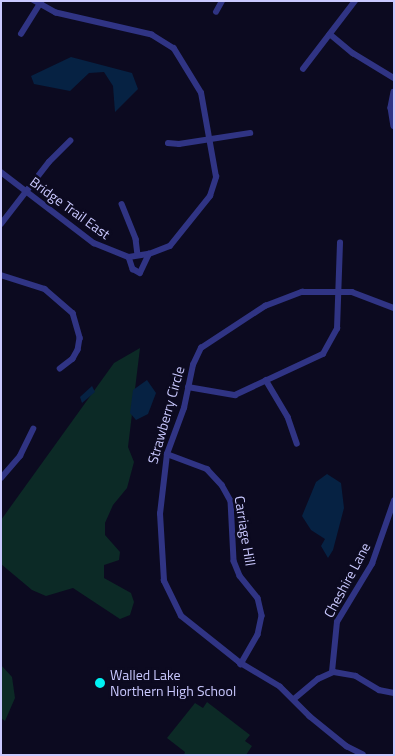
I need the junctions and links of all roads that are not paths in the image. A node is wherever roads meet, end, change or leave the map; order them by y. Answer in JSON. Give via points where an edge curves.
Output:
{"nodes":[{"id":1,"x":34,"y":1,"type":"edge"},
{"id":2,"x":222,"y":1,"type":"edge"},
{"id":3,"x":354,"y":1,"type":"edge"},
{"id":4,"x":41,"y":3,"type":"edge"},
{"id":5,"x":216,"y":12,"type":"dead end"},
{"id":6,"x":21,"y":34,"type":"dead end"},
{"id":7,"x":330,"y":34,"type":"junction"},
{"id":8,"x":303,"y":69,"type":"dead end"},
{"id":9,"x":394,"y":78,"type":"edge"},
{"id":10,"x":394,"y":92,"type":"edge"},
{"id":11,"x":394,"y":126,"type":"edge"},
{"id":12,"x":250,"y":132,"type":"dead end"},
{"id":13,"x":212,"y":138,"type":"junction"},
{"id":14,"x":70,"y":141,"type":"dead end"},
{"id":15,"x":168,"y":142,"type":"dead end"},
{"id":16,"x":1,"y":172,"type":"edge"},
{"id":17,"x":27,"y":192,"type":"junction"},
{"id":18,"x":122,"y":204,"type":"dead end"},
{"id":19,"x":1,"y":224,"type":"edge"},
{"id":20,"x":340,"y":243,"type":"dead end"},
{"id":21,"x":138,"y":254,"type":"junction"},
{"id":22,"x":149,"y":254,"type":"junction"},
{"id":23,"x":129,"y":256,"type":"junction"},
{"id":24,"x":1,"y":275,"type":"edge"},
{"id":25,"x":339,"y":291,"type":"junction"},
{"id":26,"x":394,"y":308,"type":"edge"},
{"id":27,"x":60,"y":368,"type":"dead end"},
{"id":28,"x":266,"y":380,"type":"junction"},
{"id":29,"x":188,"y":387,"type":"junction"},
{"id":30,"x":33,"y":429,"type":"dead end"},
{"id":31,"x":297,"y":444,"type":"dead end"},
{"id":32,"x":167,"y":454,"type":"junction"},
{"id":33,"x":1,"y":477,"type":"edge"},
{"id":34,"x":394,"y":502,"type":"edge"},
{"id":35,"x":241,"y":664,"type":"junction"},
{"id":36,"x":332,"y":672,"type":"junction"},
{"id":37,"x":394,"y":693,"type":"edge"},
{"id":38,"x":294,"y":699,"type":"junction"},
{"id":39,"x":363,"y":755,"type":"edge"}],
"edges":[{"from":1,"to":4,"type":"street","name":"Bridge Trail East"},
{"from":2,"to":5,"type":"street"},
{"from":3,"to":7,"type":"street"},
{"from":4,"to":6,"type":"street"},
{"from":4,"to":13,"type":"street","name":"Bridge Trail East","via":[[56,14],[152,35],[164,41],[181,57],[201,93]]},
{"from":7,"to":8,"type":"street"},
{"from":7,"to":9,"type":"street","via":[[353,54]]},
{"from":10,"to":11,"type":"street","via":[[391,108]]},
{"from":12,"to":13,"type":"street"},
{"from":13,"to":15,"type":"street","via":[[179,144]]},
{"from":13,"to":22,"type":"street","name":"Bridge Trail East","via":[[216,178],[210,196],[170,246]]},
{"from":14,"to":17,"type":"street","via":[[49,162]]},
{"from":16,"to":17,"type":"street","name":"Bridge Trail East"},
{"from":17,"to":19,"type":"street"},
{"from":17,"to":23,"type":"street","name":"Bridge Trail East","via":[[94,243],[109,252]]},
{"from":18,"to":21,"type":"street","via":[[136,239]]},
{"from":20,"to":25,"type":"street"},
{"from":21,"to":22,"type":"street","name":"Bridge Trail East"},
{"from":21,"to":23,"type":"street","name":"Bridge Trail East"},
{"from":22,"to":23,"type":"street","via":[[140,274],[133,269]]},
{"from":24,"to":27,"type":"street","via":[[45,289],[73,314],[80,338],[78,350],[73,359]]},
{"from":25,"to":26,"type":"street","name":"Strawberry Circle","via":[[366,295]]},
{"from":25,"to":28,"type":"street","via":[[336,329],[329,348],[323,354]]},
{"from":25,"to":29,"type":"street","name":"Strawberry Circle","via":[[302,292],[283,298],[215,337],[196,357]]},
{"from":28,"to":29,"type":"street","via":[[236,395]]},
{"from":28,"to":31,"type":"street","via":[[288,417]]},
{"from":29,"to":32,"type":"street","name":"Strawberry Circle"},
{"from":30,"to":33,"type":"street","via":[[20,456]]},
{"from":32,"to":35,"type":"street","name":"Strawberry Circle","via":[[160,514],[164,581],[169,596],[188,625]]},
{"from":32,"to":35,"type":"street","name":"Carriage Hill","via":[[207,470],[222,485],[231,501],[234,561],[240,576],[256,593],[262,616],[258,635]]},
{"from":34,"to":36,"type":"street","name":"Cheshire Lane","via":[[372,564],[337,622]]},
{"from":35,"to":38,"type":"street","name":"Strawberry Circle","via":[[273,682]]},
{"from":36,"to":37,"type":"street","via":[[356,676],[379,690]]},
{"from":36,"to":38,"type":"street","via":[[318,678]]},
{"from":38,"to":39,"type":"street","name":"Strawberry Circle","via":[[347,747]]}]}
